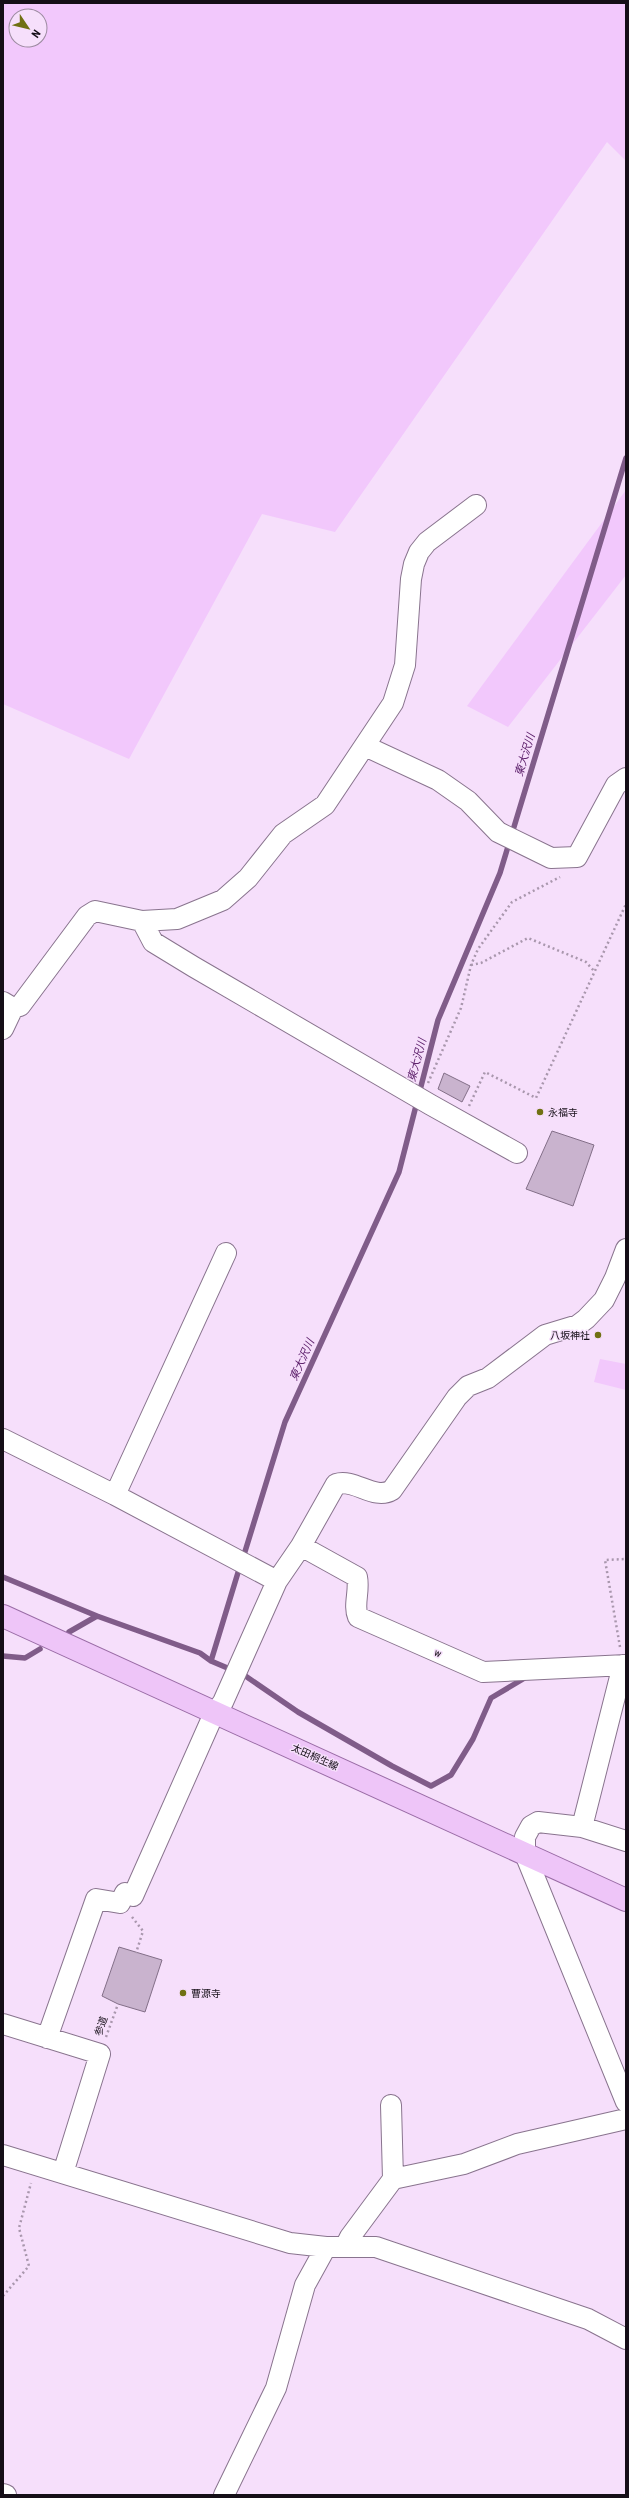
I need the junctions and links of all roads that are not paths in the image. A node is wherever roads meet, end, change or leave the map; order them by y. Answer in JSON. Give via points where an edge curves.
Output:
{"nodes":[{"id":1,"x":476,"y":505,"type":"dead end"},
{"id":2,"x":365,"y":746,"type":"junction"},
{"id":3,"x":626,"y":778,"type":"edge"},
{"id":4,"x":142,"y":921,"type":"junction"},
{"id":5,"x":8,"y":1005,"type":"edge"},
{"id":6,"x":3,"y":1029,"type":"edge"},
{"id":7,"x":517,"y":1153,"type":"dead end"},
{"id":8,"x":626,"y":1249,"type":"edge"},
{"id":9,"x":226,"y":1253,"type":"dead end"},
{"id":10,"x":3,"y":1439,"type":"edge"},
{"id":11,"x":115,"y":1495,"type":"junction"},
{"id":12,"x":301,"y":1546,"type":"junction"},
{"id":13,"x":277,"y":1581,"type":"junction"},
{"id":14,"x":3,"y":1616,"type":"edge"},
{"id":15,"x":623,"y":1670,"type":"edge"},
{"id":16,"x":217,"y":1712,"type":"junction"},
{"id":17,"x":582,"y":1827,"type":"junction"},
{"id":18,"x":626,"y":1841,"type":"edge"},
{"id":19,"x":525,"y":1854,"type":"junction"},
{"id":20,"x":626,"y":1900,"type":"edge"},
{"id":21,"x":3,"y":2024,"type":"edge"},
{"id":22,"x":47,"y":2038,"type":"junction"},
{"id":23,"x":626,"y":2102,"type":"edge"},
{"id":24,"x":391,"y":2106,"type":"dead end"},
{"id":25,"x":626,"y":2119,"type":"edge"},
{"id":26,"x":3,"y":2155,"type":"edge"},
{"id":27,"x":63,"y":2173,"type":"junction"},
{"id":28,"x":393,"y":2179,"type":"junction"},
{"id":29,"x":336,"y":2247,"type":"junction"},
{"id":30,"x":626,"y":2338,"type":"edge"},
{"id":31,"x":3,"y":2494,"type":"edge"},
{"id":32,"x":6,"y":2495,"type":"edge"},
{"id":33,"x":224,"y":2495,"type":"edge"}],
"edges":[{"from":1,"to":2,"type":"street","via":[[427,542],[414,564],[405,665],[399,688],[393,703]]},
{"from":2,"to":3,"type":"street","via":[[438,780],[468,801],[498,832],[551,858],[576,857],[616,785]]},
{"from":2,"to":4,"type":"street","via":[[325,805],[283,834],[248,878],[223,900],[177,919]]},
{"from":4,"to":5,"type":"street","via":[[95,911],[87,916],[20,1006]]},
{"from":4,"to":7,"type":"street","via":[[153,942]]},
{"from":5,"to":6,"type":"street"},
{"from":8,"to":12,"type":"street","via":[[604,1300],[586,1319],[578,1325],[545,1335],[488,1378],[468,1386],[456,1397],[392,1490],[379,1494],[347,1483],[336,1484]]},
{"from":9,"to":11,"type":"street"},
{"from":10,"to":11,"type":"street"},
{"from":11,"to":13,"type":"street"},
{"from":12,"to":13,"type":"street"},
{"from":12,"to":15,"type":"street","name":"w","via":[[357,1577],[359,1587],[355,1611],[358,1617],[483,1672]]},
{"from":13,"to":16,"type":"street"},
{"from":14,"to":16,"type":"main road","name":"太田桐生線"},
{"from":15,"to":17,"type":"street"},
{"from":16,"to":19,"type":"main road","name":"太田桐生線"},
{"from":16,"to":22,"type":"street","via":[[212,1718],[133,1896],[124,1893],[120,1903],[96,1899]]},
{"from":17,"to":18,"type":"street"},
{"from":17,"to":19,"type":"street","via":[[538,1822],[531,1826],[525,1837]]},
{"from":19,"to":20,"type":"main road","name":"太田桐生線"},
{"from":19,"to":23,"type":"street"},
{"from":21,"to":22,"type":"street"},
{"from":22,"to":27,"type":"street","via":[[100,2054]]},
{"from":24,"to":28,"type":"street"},
{"from":25,"to":28,"type":"street","via":[[517,2144],[464,2164]]},
{"from":26,"to":27,"type":"street"},
{"from":27,"to":29,"type":"street","via":[[290,2243]]},
{"from":28,"to":29,"type":"street","via":[[350,2236]]},
{"from":29,"to":30,"type":"street","via":[[376,2247],[588,2319]]},
{"from":29,"to":33,"type":"street","via":[[305,2285],[276,2388]]},
{"from":31,"to":32,"type":"street"}]}
